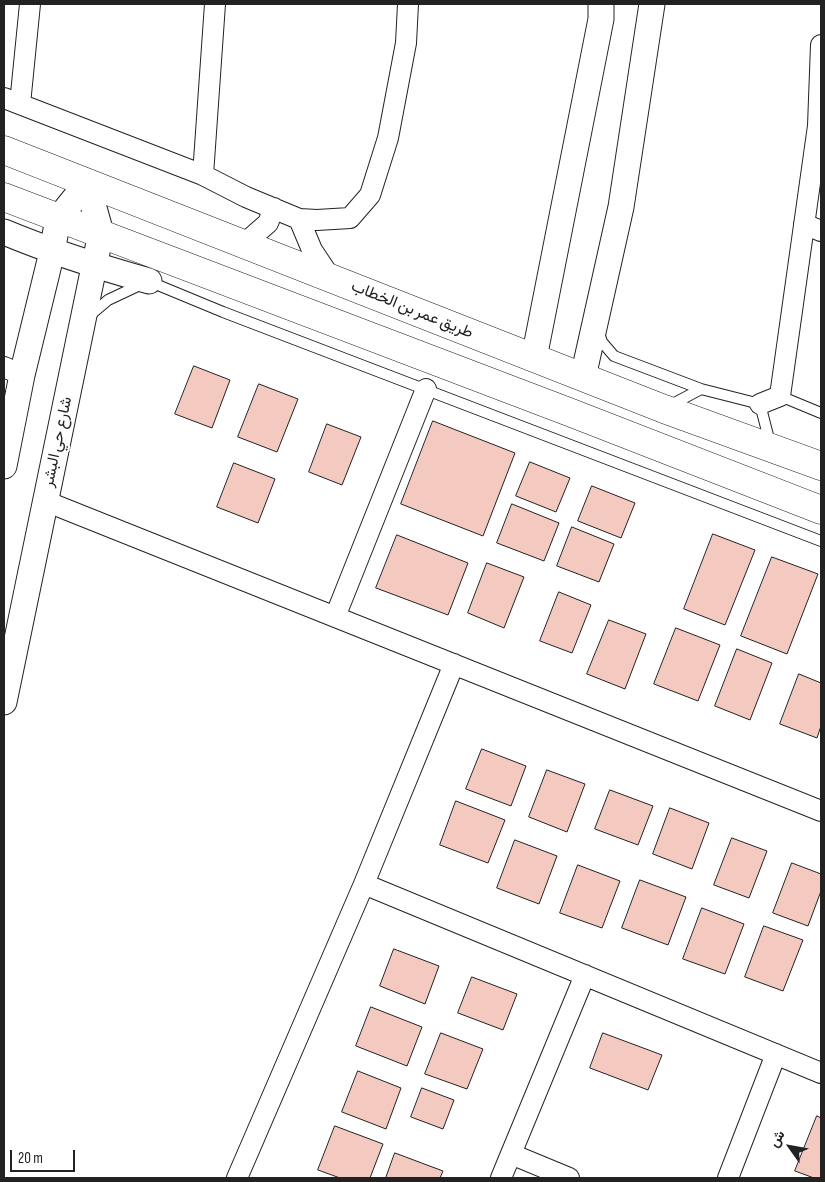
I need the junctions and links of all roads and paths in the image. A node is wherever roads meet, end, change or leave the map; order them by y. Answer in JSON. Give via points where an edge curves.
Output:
{"nodes":[{"id":1,"x":30,"y":4,"type":"edge"},
{"id":2,"x":216,"y":4,"type":"edge"},
{"id":3,"x":408,"y":4,"type":"edge"},
{"id":4,"x":601,"y":4,"type":"edge"},
{"id":5,"x":652,"y":4,"type":"edge"},
{"id":6,"x":821,"y":45,"type":"edge"},
{"id":7,"x":12,"y":101,"type":"edge"},
{"id":8,"x":4,"y":150,"type":"edge"},
{"id":9,"x":203,"y":176,"type":"junction"},
{"id":10,"x":87,"y":183,"type":"junction"},
{"id":11,"x":4,"y":197,"type":"edge"},
{"id":12,"x":274,"y":208,"type":"junction"},
{"id":13,"x":58,"y":218,"type":"junction"},
{"id":14,"x":299,"y":219,"type":"junction"},
{"id":15,"x":813,"y":227,"type":"edge"},
{"id":16,"x":4,"y":232,"type":"edge"},
{"id":17,"x":244,"y":244,"type":"junction"},
{"id":18,"x":102,"y":249,"type":"junction"},
{"id":19,"x":52,"y":252,"type":"junction"},
{"id":20,"x":122,"y":264,"type":"dead end"},
{"id":21,"x":330,"y":277,"type":"junction"},
{"id":22,"x":149,"y":281,"type":"junction"},
{"id":23,"x":596,"y":320,"type":"junction"},
{"id":24,"x":82,"y":323,"type":"junction"},
{"id":25,"x":534,"y":358,"type":"junction"},
{"id":26,"x":13,"y":371,"type":"edge"},
{"id":27,"x":583,"y":377,"type":"junction"},
{"id":28,"x":426,"y":389,"type":"junction"},
{"id":29,"x":701,"y":389,"type":"junction"},
{"id":30,"x":780,"y":396,"type":"junction"},
{"id":31,"x":760,"y":404,"type":"junction"},
{"id":32,"x":664,"y":409,"type":"junction"},
{"id":33,"x":821,"y":413,"type":"edge"},
{"id":34,"x":771,"y":447,"type":"junction"},
{"id":35,"x":821,"y":459,"type":"edge"},
{"id":36,"x":4,"y":466,"type":"edge"},
{"id":37,"x":821,"y":466,"type":"edge"},
{"id":38,"x":45,"y":501,"type":"junction"},
{"id":39,"x":821,"y":510,"type":"edge"},
{"id":40,"x":821,"y":541,"type":"edge"},
{"id":41,"x":335,"y":617,"type":"junction"},
{"id":42,"x":454,"y":664,"type":"junction"},
{"id":43,"x":4,"y":702,"type":"edge"},
{"id":44,"x":821,"y":811,"type":"edge"},
{"id":45,"x":364,"y":884,"type":"junction"},
{"id":46,"x":585,"y":975,"type":"junction"},
{"id":47,"x":776,"y":1054,"type":"junction"},
{"id":48,"x":821,"y":1073,"type":"edge"},
{"id":49,"x":511,"y":1154,"type":"junction"},
{"id":50,"x":237,"y":1178,"type":"edge"},
{"id":51,"x":501,"y":1178,"type":"edge"},
{"id":52,"x":569,"y":1178,"type":"edge"},
{"id":53,"x":728,"y":1178,"type":"edge"}],
"edges":[{"from":1,"to":7,"type":"street"},
{"from":2,"to":9,"type":"street"},
{"from":3,"to":14,"type":"street","via":[[406,43],[388,138],[370,195],[350,218]]},
{"from":4,"to":25,"type":"street"},
{"from":5,"to":23,"type":"street","via":[[621,207]]},
{"from":6,"to":15,"type":"street"},
{"from":7,"to":9,"type":"street"},
{"from":8,"to":10,"type":"main road","name":"طريق عمر بن الخطاب"},
{"from":9,"to":12,"type":"street"},
{"from":10,"to":13,"type":"street"},
{"from":10,"to":17,"type":"main road","name":"طريق عمر بن الخطاب"},
{"from":10,"to":18,"type":"street","name":"شارع حي البشر"},
{"from":11,"to":13,"type":"main road"},
{"from":12,"to":14,"type":"street"},
{"from":12,"to":17,"type":"street","via":[[268,223]]},
{"from":13,"to":18,"type":"main road"},
{"from":13,"to":19,"type":"street"},
{"from":14,"to":21,"type":"street","via":[[312,250]]},
{"from":15,"to":30,"type":"street"},
{"from":16,"to":19,"type":"street"},
{"from":17,"to":21,"type":"main road","name":"طريق عمر بن الخطاب"},
{"from":18,"to":19,"type":"street"},
{"from":18,"to":22,"type":"street"},
{"from":18,"to":24,"type":"street","name":"شارع حي البشر"},
{"from":18,"to":39,"type":"main road"},
{"from":19,"to":26,"type":"street"},
{"from":20,"to":22,"type":"lane"},
{"from":21,"to":25,"type":"main road","name":"طريق عمر بن الخطاب"},
{"from":22,"to":24,"type":"lane","via":[[108,300]]},
{"from":22,"to":28,"type":"lane"},
{"from":23,"to":27,"type":"street"},
{"from":23,"to":29,"type":"lane","via":[[602,342],[614,356]]},
{"from":24,"to":38,"type":"street","name":"شارع حي البشر"},
{"from":25,"to":27,"type":"main road","name":"طريق عمر بن الخطاب"},
{"from":26,"to":36,"type":"street"},
{"from":27,"to":32,"type":"main road","name":"طريق عمر بن الخطاب"},
{"from":28,"to":40,"type":"lane"},
{"from":28,"to":41,"type":"street"},
{"from":29,"to":31,"type":"lane"},
{"from":29,"to":32,"type":"lane"},
{"from":30,"to":31,"type":"street"},
{"from":30,"to":33,"type":"lane"},
{"from":31,"to":34,"type":"lane"},
{"from":32,"to":34,"type":"main road","name":"طريق عمر بن الخطاب"},
{"from":34,"to":35,"type":"lane"},
{"from":34,"to":37,"type":"main road","name":"طريق عمر بن الخطاب"},
{"from":38,"to":41,"type":"street"},
{"from":38,"to":43,"type":"street","name":"شارع حي البشر"},
{"from":41,"to":42,"type":"street"},
{"from":42,"to":44,"type":"street"},
{"from":42,"to":45,"type":"street"},
{"from":45,"to":46,"type":"street"},
{"from":45,"to":50,"type":"street"},
{"from":46,"to":47,"type":"street"},
{"from":46,"to":49,"type":"street"},
{"from":47,"to":48,"type":"street"},
{"from":47,"to":53,"type":"street"},
{"from":49,"to":51,"type":"street"},
{"from":49,"to":52,"type":"street"}]}
